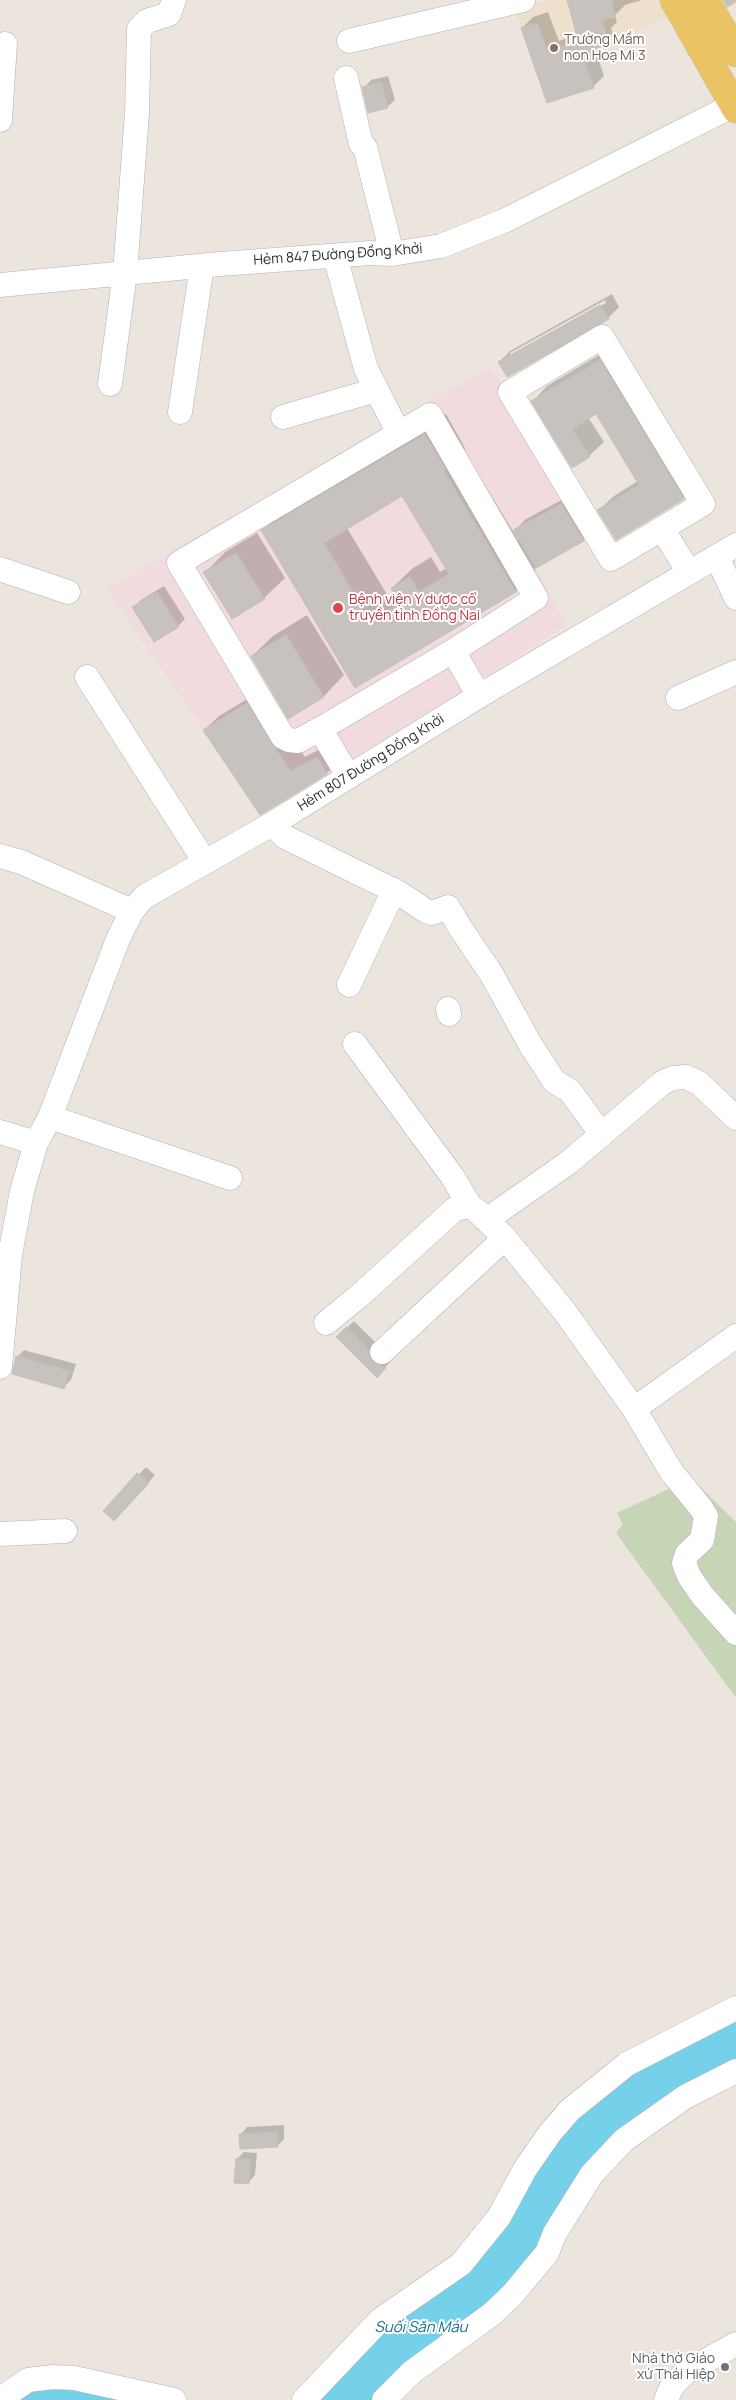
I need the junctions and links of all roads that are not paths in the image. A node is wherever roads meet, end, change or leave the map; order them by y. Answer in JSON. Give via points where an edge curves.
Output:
{"nodes":[{"id":1,"x":174,"y":0,"type":"edge"},
{"id":2,"x":523,"y":0,"type":"edge"},
{"id":3,"x":674,"y":0,"type":"edge"},
{"id":4,"x":705,"y":0,"type":"edge"},
{"id":5,"x":727,"y":0,"type":"edge"},
{"id":6,"x":736,"y":14,"type":"edge"},
{"id":7,"x":350,"y":41,"type":"dead end"},
{"id":8,"x":5,"y":44,"type":"dead end"},
{"id":9,"x":736,"y":53,"type":"edge"},
{"id":10,"x":346,"y":78,"type":"dead end"},
{"id":11,"x":735,"y":107,"type":"edge"},
{"id":12,"x":0,"y":120,"type":"edge"},
{"id":13,"x":392,"y":254,"type":"junction"},
{"id":14,"x":335,"y":256,"type":"junction"},
{"id":15,"x":202,"y":266,"type":"junction"},
{"id":16,"x":124,"y":273,"type":"junction"},
{"id":17,"x":0,"y":285,"type":"edge"},
{"id":18,"x":110,"y":384,"type":"dead end"},
{"id":19,"x":376,"y":390,"type":"junction"},
{"id":20,"x":180,"y":412,"type":"dead end"},
{"id":21,"x":283,"y":417,"type":"dead end"},
{"id":22,"x":393,"y":422,"type":"dead end"},
{"id":23,"x":662,"y":529,"type":"junction"},
{"id":24,"x":726,"y":551,"type":"edge"},
{"id":25,"x":0,"y":569,"type":"edge"},
{"id":26,"x":690,"y":572,"type":"junction"},
{"id":27,"x":68,"y":592,"type":"dead end"},
{"id":28,"x":736,"y":598,"type":"edge"},
{"id":29,"x":453,"y":651,"type":"junction"},
{"id":30,"x":736,"y":672,"type":"edge"},
{"id":31,"x":87,"y":677,"type":"dead end"},
{"id":32,"x":479,"y":696,"type":"junction"},
{"id":33,"x":678,"y":698,"type":"dead end"},
{"id":34,"x":320,"y":729,"type":"junction"},
{"id":35,"x":349,"y":777,"type":"junction"},
{"id":36,"x":272,"y":824,"type":"junction"},
{"id":37,"x":0,"y":856,"type":"edge"},
{"id":38,"x":205,"y":862,"type":"junction"},
{"id":39,"x":394,"y":890,"type":"junction"},
{"id":40,"x":132,"y":911,"type":"junction"},
{"id":41,"x":349,"y":985,"type":"dead end"},
{"id":42,"x":355,"y":1044,"type":"dead end"},
{"id":43,"x":50,"y":1117,"type":"junction"},
{"id":44,"x":736,"y":1118,"type":"edge"},
{"id":45,"x":0,"y":1132,"type":"edge"},
{"id":46,"x":602,"y":1135,"type":"junction"},
{"id":47,"x":36,"y":1143,"type":"junction"},
{"id":48,"x":230,"y":1178,"type":"dead end"},
{"id":49,"x":478,"y":1213,"type":"junction"},
{"id":50,"x":505,"y":1238,"type":"junction"},
{"id":51,"x":326,"y":1323,"type":"dead end"},
{"id":52,"x":736,"y":1336,"type":"edge"},
{"id":53,"x":382,"y":1352,"type":"dead end"},
{"id":54,"x":0,"y":1367,"type":"edge"},
{"id":55,"x":634,"y":1409,"type":"junction"},
{"id":56,"x":65,"y":1531,"type":"dead end"},
{"id":57,"x":0,"y":1534,"type":"edge"},
{"id":58,"x":736,"y":1633,"type":"edge"},
{"id":59,"x":736,"y":2008,"type":"edge"},
{"id":60,"x":736,"y":2071,"type":"edge"},
{"id":61,"x":736,"y":2344,"type":"edge"},
{"id":62,"x":0,"y":2399,"type":"edge"},
{"id":63,"x":174,"y":2400,"type":"edge"},
{"id":64,"x":304,"y":2400,"type":"edge"},
{"id":65,"x":384,"y":2400,"type":"edge"},
{"id":66,"x":666,"y":2400,"type":"edge"}],
"edges":[{"from":1,"to":16,"type":"street","via":[[169,14],[147,21],[139,29],[137,114]]},
{"from":2,"to":7,"type":"street"},
{"from":3,"to":11,"type":"main road"},
{"from":4,"to":9,"type":"main road"},
{"from":5,"to":6,"type":"main road"},
{"from":8,"to":12,"type":"street"},
{"from":10,"to":13,"type":"street"},
{"from":11,"to":13,"type":"street","name":"Hẻm 847 Đường Đồng Khởi","via":[[506,220],[441,246]]},
{"from":13,"to":14,"type":"street","name":"Hẻm 847 Đường Đồng Khởi"},
{"from":14,"to":15,"type":"street","name":"Hẻm 847 Đường Đồng Khởi"},
{"from":14,"to":19,"type":"street","via":[[364,363]]},
{"from":15,"to":16,"type":"street","name":"Hẻm 847 Đường Đồng Khởi"},
{"from":15,"to":20,"type":"street"},
{"from":16,"to":17,"type":"street","name":"Hẻm 847 Đường Đồng Khởi"},
{"from":16,"to":18,"type":"street"},
{"from":19,"to":21,"type":"street"},
{"from":19,"to":22,"type":"street"},
{"from":23,"to":23,"type":"street","via":[[703,504],[602,337],[510,392],[611,559]]},
{"from":23,"to":26,"type":"street"},
{"from":24,"to":26,"type":"street","name":"Hẻm 807 Đường Đồng Khởi"},
{"from":24,"to":28,"type":"street"},
{"from":25,"to":27,"type":"street"},
{"from":26,"to":32,"type":"street","name":"Hẻm 807 Đường Đồng Khởi"},
{"from":29,"to":32,"type":"street"},
{"from":29,"to":34,"type":"street"},
{"from":29,"to":34,"type":"street","via":[[536,598],[430,415],[179,563],[283,737],[298,741]]},
{"from":30,"to":33,"type":"street"},
{"from":31,"to":38,"type":"street"},
{"from":32,"to":35,"type":"street","name":"Hẻm 807 Đường Đồng Khởi"},
{"from":34,"to":35,"type":"street"},
{"from":35,"to":36,"type":"street","name":"Hẻm 807 Đường Đồng Khởi"},
{"from":36,"to":38,"type":"street","name":"Hẻm 807 Đường Đồng Khởi"},
{"from":36,"to":39,"type":"street","via":[[285,838]]},
{"from":37,"to":40,"type":"street","via":[[21,862]]},
{"from":38,"to":40,"type":"street","name":"Hẻm 807 Đường Đồng Khởi","via":[[144,897]]},
{"from":39,"to":41,"type":"street"},
{"from":39,"to":46,"type":"street","via":[[429,912],[448,907],[554,1081],[570,1091]]},
{"from":40,"to":43,"type":"street","name":"Hẻm 807 Đường Đồng Khởi","via":[[116,944]]},
{"from":42,"to":49,"type":"street"},
{"from":43,"to":47,"type":"street","name":"Hẻm 807 Đường Đồng Khởi"},
{"from":43,"to":48,"type":"street"},
{"from":44,"to":46,"type":"street","via":[[699,1084],[686,1077],[674,1078],[662,1083]]},
{"from":45,"to":47,"type":"street"},
{"from":46,"to":49,"type":"street","via":[[542,1182]]},
{"from":47,"to":54,"type":"street","name":"Hẻm 807 Đường Đồng Khởi","via":[[22,1191],[10,1254]]},
{"from":49,"to":50,"type":"street"},
{"from":49,"to":51,"type":"street","via":[[455,1209]]},
{"from":50,"to":53,"type":"street"},
{"from":50,"to":55,"type":"street","via":[[565,1312]]},
{"from":52,"to":55,"type":"street"},
{"from":55,"to":58,"type":"street","via":[[671,1471],[706,1516],[702,1540],[687,1554],[684,1563],[702,1595]]},
{"from":56,"to":57,"type":"street"},
{"from":59,"to":64,"type":"street","via":[[627,2064],[570,2110],[524,2169],[499,2217],[461,2264],[380,2320]]},
{"from":60,"to":65,"type":"street","via":[[685,2098],[624,2140],[592,2174],[555,2233],[547,2253],[512,2295],[492,2314],[412,2372]]},
{"from":61,"to":66,"type":"street","via":[[686,2372],[672,2386]]},
{"from":62,"to":63,"type":"street","via":[[28,2380],[53,2377],[74,2378]]}]}
